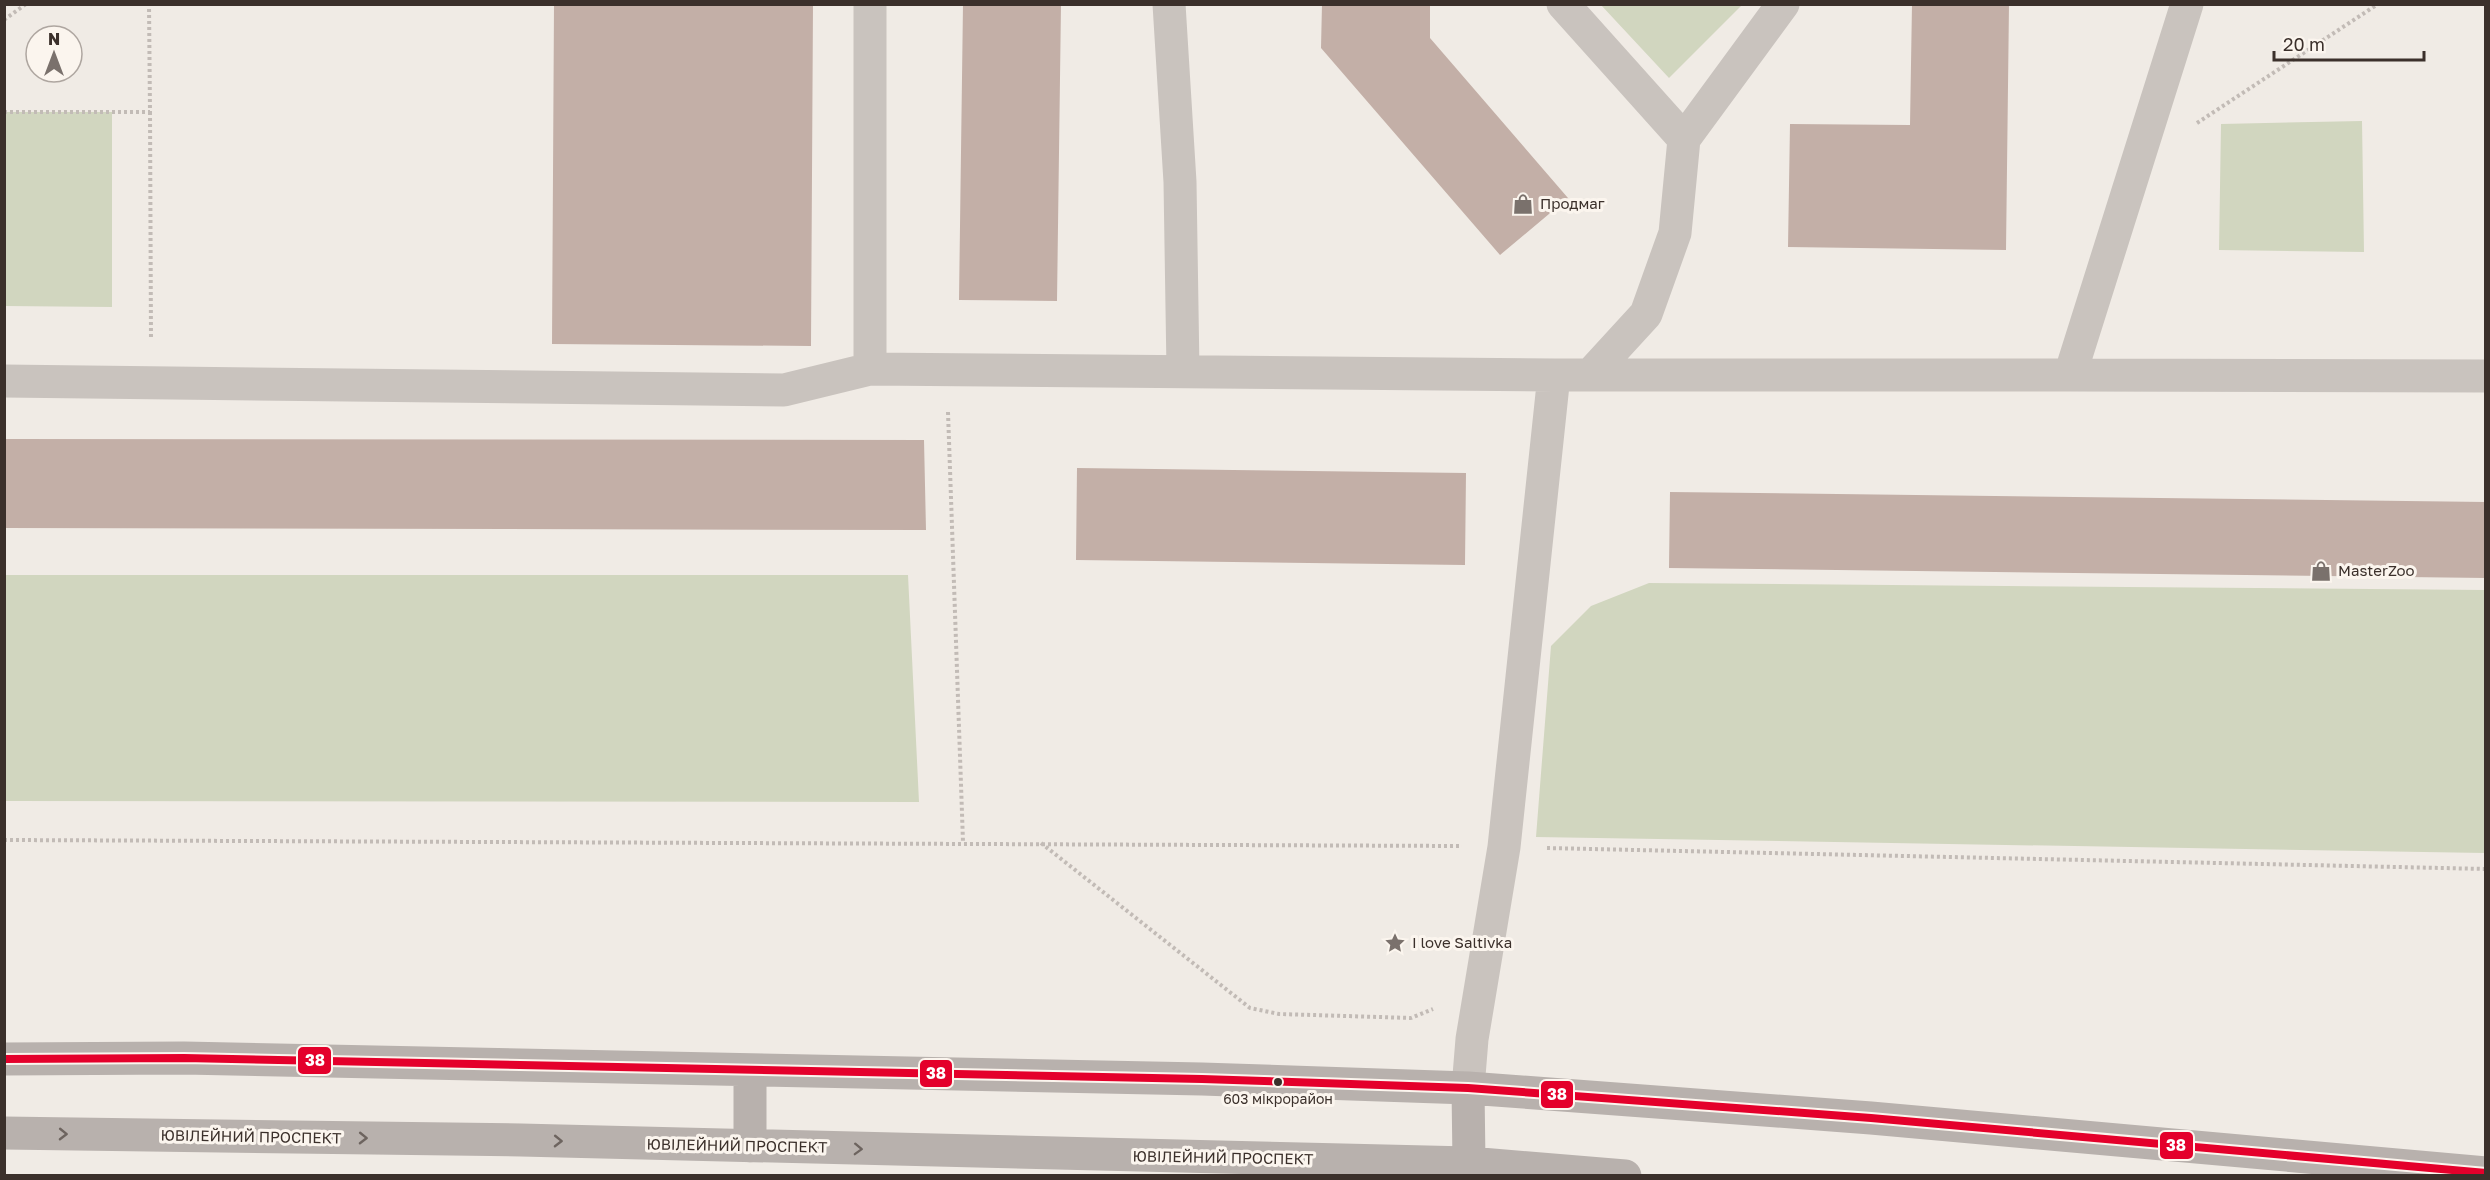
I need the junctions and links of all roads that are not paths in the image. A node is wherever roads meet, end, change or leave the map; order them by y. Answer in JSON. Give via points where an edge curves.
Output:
{"nodes":[{"id":1,"x":870,"y":4,"type":"edge"},
{"id":2,"x":1169,"y":4,"type":"edge"},
{"id":3,"x":1563,"y":4,"type":"edge"},
{"id":4,"x":1783,"y":4,"type":"edge"},
{"id":5,"x":2187,"y":4,"type":"edge"},
{"id":6,"x":1684,"y":139,"type":"junction"},
{"id":7,"x":870,"y":369,"type":"junction"},
{"id":8,"x":1183,"y":371,"type":"junction"},
{"id":9,"x":1591,"y":374,"type":"junction"},
{"id":10,"x":1554,"y":375,"type":"junction"},
{"id":11,"x":2070,"y":375,"type":"junction"},
{"id":12,"x":2486,"y":376,"type":"edge"},
{"id":13,"x":4,"y":381,"type":"edge"},
{"id":14,"x":4,"y":1059,"type":"edge"},
{"id":15,"x":750,"y":1071,"type":"junction"},
{"id":16,"x":1468,"y":1088,"type":"junction"},
{"id":17,"x":4,"y":1133,"type":"edge"},
{"id":18,"x":750,"y":1146,"type":"junction"},
{"id":19,"x":1469,"y":1163,"type":"junction"},
{"id":20,"x":1095,"y":1165,"type":"edge"},
{"id":21,"x":2486,"y":1173,"type":"edge"},
{"id":22,"x":1626,"y":1176,"type":"edge"}],
"edges":[{"from":1,"to":7,"type":"lane"},
{"from":2,"to":8,"type":"lane","via":[[1180,182]]},
{"from":3,"to":6,"type":"lane"},
{"from":4,"to":6,"type":"lane"},
{"from":5,"to":11,"type":"lane"},
{"from":6,"to":9,"type":"lane","via":[[1675,233],[1646,314]]},
{"from":7,"to":8,"type":"lane"},
{"from":7,"to":13,"type":"lane","via":[[784,390]]},
{"from":8,"to":10,"type":"lane"},
{"from":9,"to":10,"type":"lane"},
{"from":9,"to":11,"type":"lane"},
{"from":10,"to":16,"type":"lane","via":[[1504,848],[1472,1039]]},
{"from":11,"to":12,"type":"lane"},
{"from":14,"to":15,"type":"main road","via":[[184,1058]]},
{"from":15,"to":16,"type":"main road"},
{"from":15,"to":18,"type":"main road"},
{"from":16,"to":19,"type":"main road"},
{"from":16,"to":21,"type":"main road","via":[[1871,1118]]},
{"from":17,"to":18,"type":"main road","name":"ЮВІЛЕЙНИЙ ПРОСПЕКТ","one_way":true},
{"from":18,"to":20,"type":"main road","name":"ЮВІЛЕЙНИЙ ПРОСПЕКТ","one_way":true},
{"from":19,"to":20,"type":"main road","name":"ЮВІЛЕЙНИЙ ПРОСПЕКТ"},
{"from":19,"to":22,"type":"main road","name":"ЮВІЛЕЙНИЙ ПРОСПЕКТ"}]}
